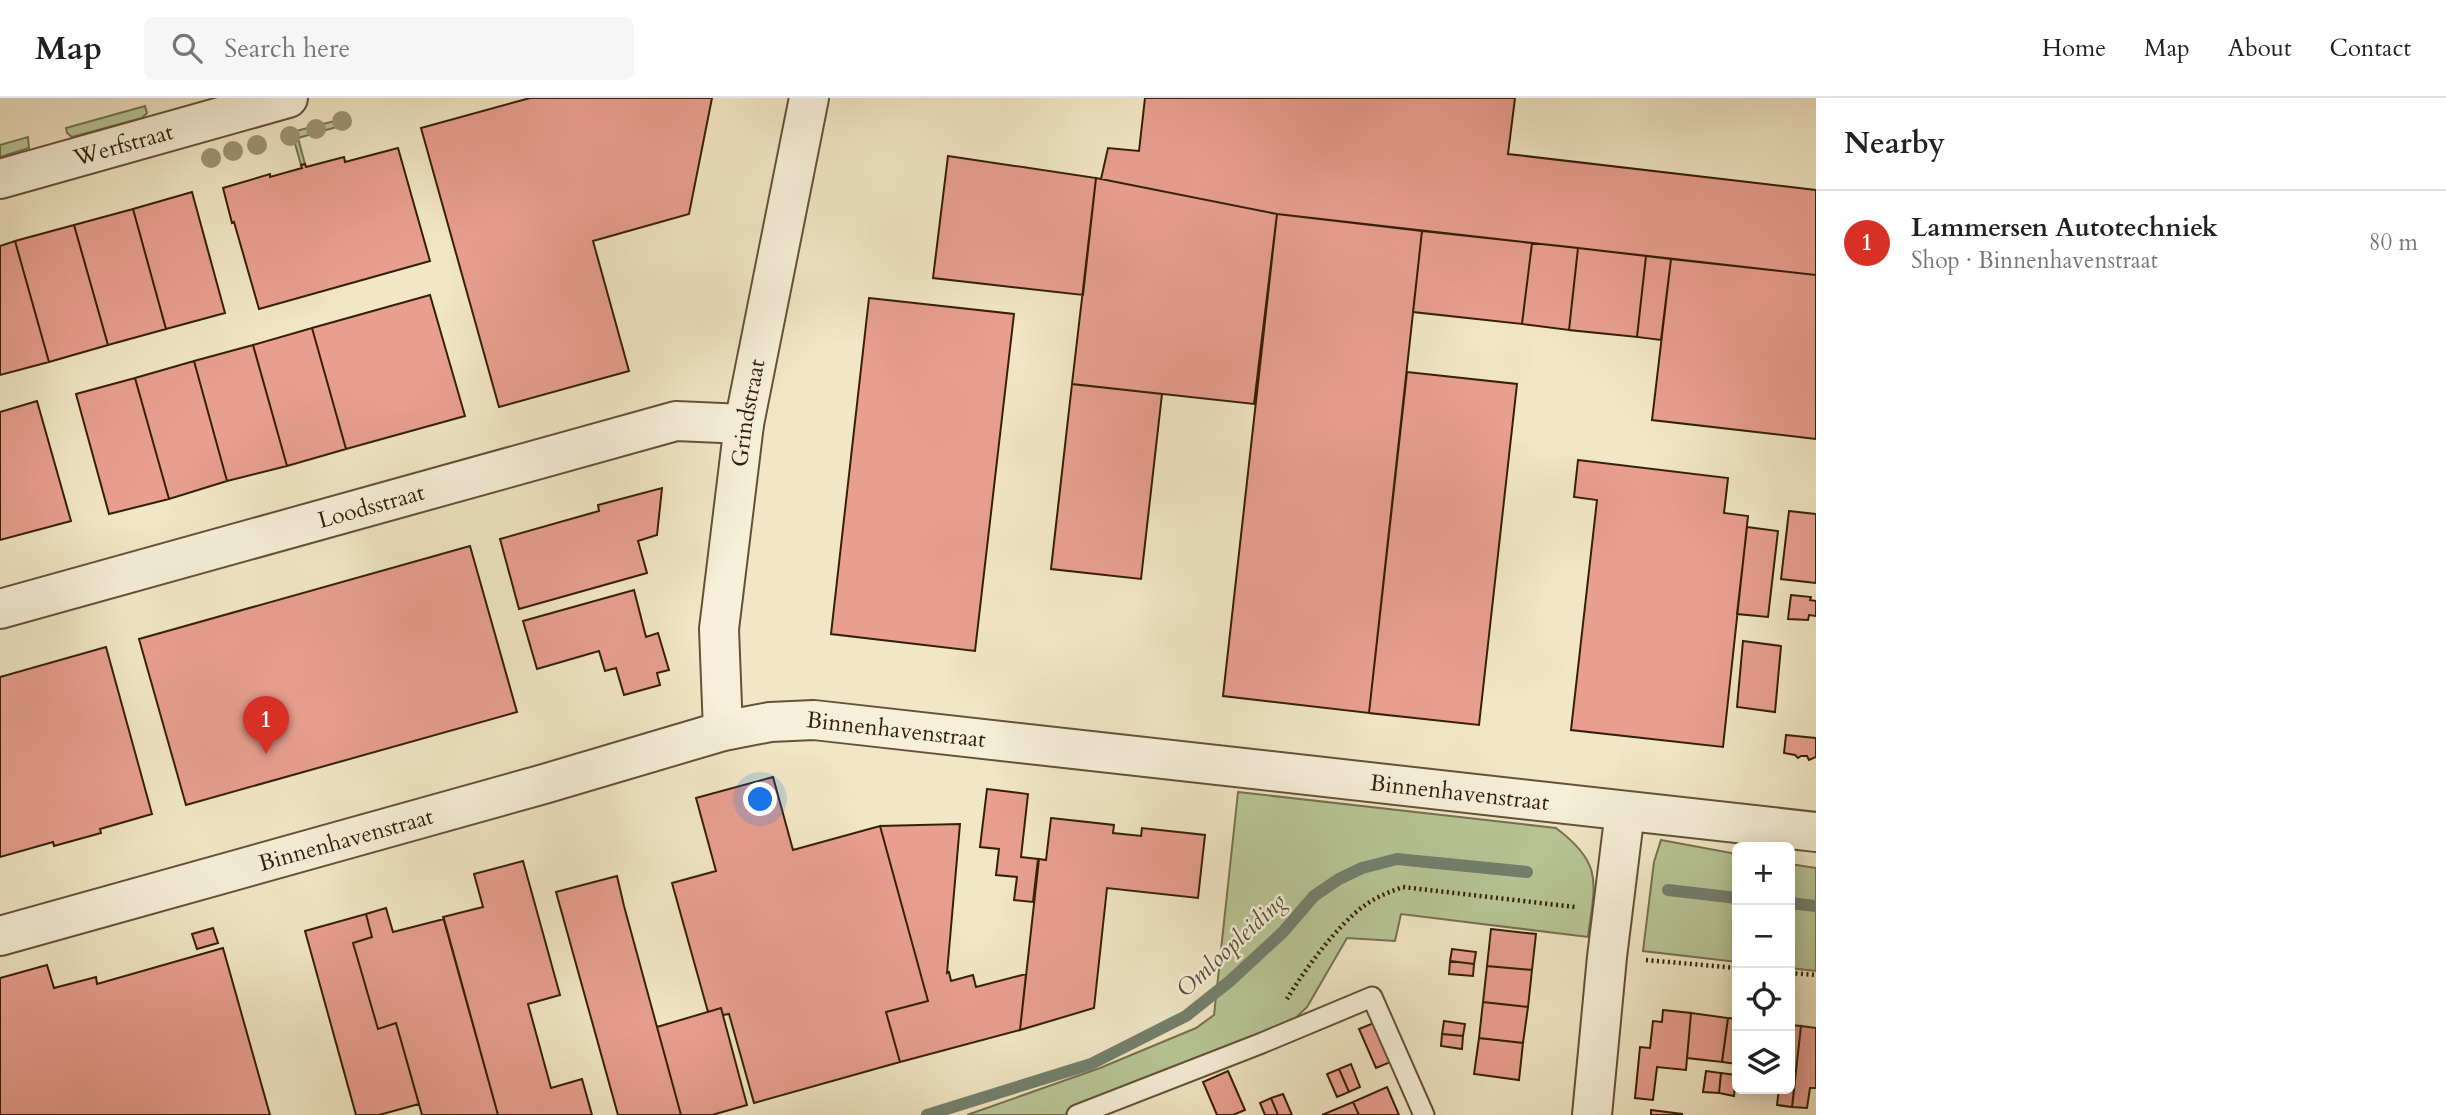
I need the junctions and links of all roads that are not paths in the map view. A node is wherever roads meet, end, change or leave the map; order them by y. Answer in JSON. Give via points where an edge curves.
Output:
{"nodes":[{"id":1,"x":288,"y":98,"type":"edge"},
{"id":2,"x":809,"y":98,"type":"edge"},
{"id":3,"x":0,"y":179,"type":"edge"},
{"id":4,"x":744,"y":424,"type":"junction"},
{"id":5,"x":0,"y":609,"type":"edge"},
{"id":6,"x":723,"y":731,"type":"junction"},
{"id":7,"x":1625,"y":811,"type":"junction"},
{"id":8,"x":1816,"y":832,"type":"edge"},
{"id":9,"x":0,"y":936,"type":"edge"},
{"id":10,"x":1077,"y":1115,"type":"edge"},
{"id":11,"x":1424,"y":1115,"type":"edge"},
{"id":12,"x":1592,"y":1115,"type":"edge"}],
"edges":[{"from":1,"to":3,"type":"street","name":"Werfstraat"},
{"from":2,"to":4,"type":"street","name":"Grindstraat"},
{"from":4,"to":5,"type":"street","name":"Loodsstraat","via":[[676,421]]},
{"from":4,"to":6,"type":"street","name":"Grindstraat","via":[[719,629]]},
{"from":6,"to":7,"type":"street","name":"Binnenhavenstraat","via":[[814,720]]},
{"from":6,"to":9,"type":"street","name":"Binnenhavenstraat"},
{"from":7,"to":8,"type":"street","name":"Binnenhavenstraat"},
{"from":7,"to":12,"type":"street"},
{"from":10,"to":11,"type":"lane","via":[[1372,997]]}]}
